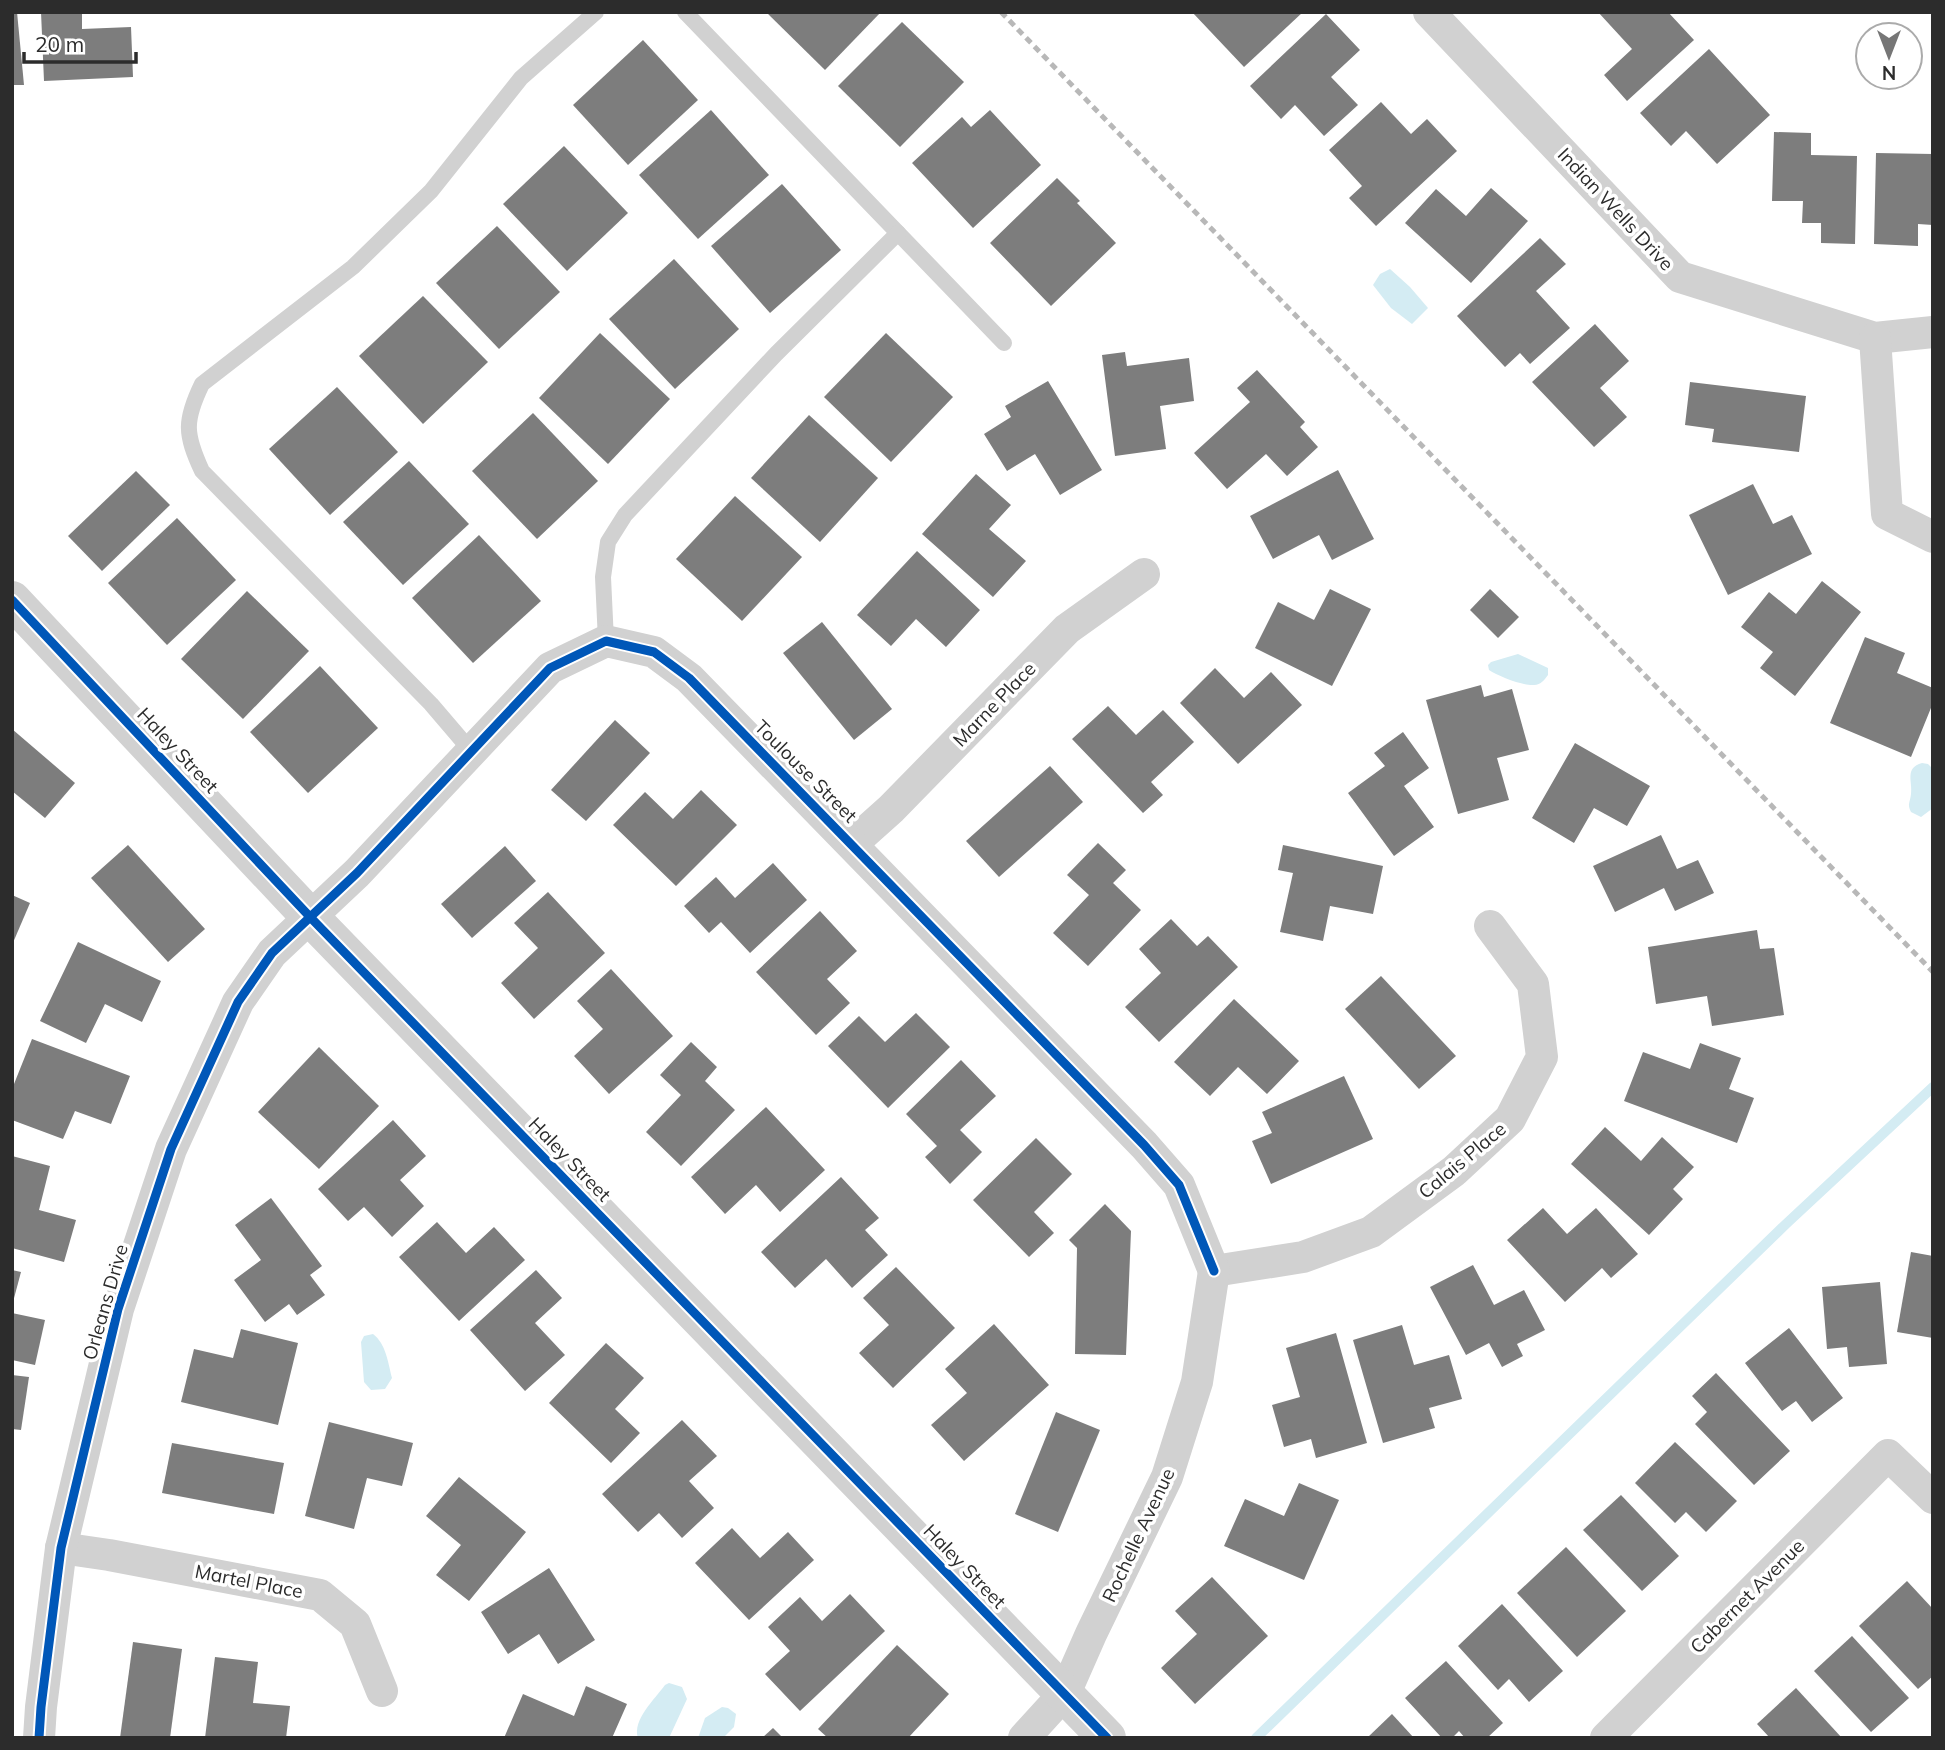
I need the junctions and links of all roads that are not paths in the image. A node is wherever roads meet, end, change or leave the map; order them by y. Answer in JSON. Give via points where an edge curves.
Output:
{"nodes":[{"id":1,"x":596,"y":12,"type":"edge"},
{"id":2,"x":685,"y":12,"type":"edge"},
{"id":3,"x":1429,"y":12,"type":"edge"},
{"id":4,"x":898,"y":233,"type":"junction"},
{"id":5,"x":1933,"y":332,"type":"edge"},
{"id":6,"x":1875,"y":338,"type":"junction"},
{"id":7,"x":1004,"y":342,"type":"dead end"},
{"id":8,"x":1933,"y":537,"type":"edge"},
{"id":9,"x":1144,"y":574,"type":"dead end"},
{"id":10,"x":12,"y":600,"type":"edge"},
{"id":11,"x":606,"y":641,"type":"junction"},
{"id":12,"x":472,"y":751,"type":"junction"},
{"id":13,"x":852,"y":843,"type":"junction"},
{"id":14,"x":311,"y":918,"type":"junction"},
{"id":15,"x":1490,"y":926,"type":"dead end"},
{"id":16,"x":1214,"y":1271,"type":"junction"},
{"id":17,"x":1933,"y":1498,"type":"edge"},
{"id":18,"x":61,"y":1548,"type":"junction"},
{"id":19,"x":382,"y":1691,"type":"dead end"},
{"id":20,"x":1065,"y":1693,"type":"junction"},
{"id":21,"x":39,"y":1738,"type":"edge"},
{"id":22,"x":1024,"y":1738,"type":"edge"},
{"id":23,"x":1107,"y":1738,"type":"edge"},
{"id":24,"x":1606,"y":1738,"type":"edge"}],
"edges":[{"from":1,"to":12,"type":"lane","via":[[521,78],[431,191],[353,267],[202,384],[190,409],[190,444],[202,471]]},
{"from":2,"to":4,"type":"lane"},
{"from":3,"to":6,"type":"street","name":"Indian Wells Drive","via":[[1680,277]]},
{"from":4,"to":7,"type":"lane"},
{"from":4,"to":11,"type":"lane","via":[[625,515],[608,542],[603,577]]},
{"from":5,"to":6,"type":"street","name":"Indian Wells Drive"},
{"from":6,"to":8,"type":"street","via":[[1887,514]]},
{"from":9,"to":13,"type":"street","name":"Marne Place","via":[[1067,628],[891,809]]},
{"from":10,"to":14,"type":"street","name":"Haley Street"},
{"from":11,"to":12,"type":"street","via":[[550,668]]},
{"from":11,"to":13,"type":"street","name":"Toulouse Street","via":[[654,652],[689,678]]},
{"from":12,"to":14,"type":"street"},
{"from":13,"to":16,"type":"street","name":"Toulouse Street","via":[[1179,1185]]},
{"from":14,"to":18,"type":"street","name":"Orleans Drive","via":[[272,953],[238,1002],[171,1149],[118,1309]]},
{"from":14,"to":20,"type":"street","name":"Haley Street"},
{"from":15,"to":16,"type":"street","name":"Calais Place","via":[[1533,984],[1542,1057],[1510,1119],[1454,1171],[1371,1232],[1303,1257]]},
{"from":16,"to":20,"type":"street","name":"Rochelle Avenue","via":[[1197,1382],[1167,1477]]},
{"from":17,"to":24,"type":"street","name":"Cabernet Avenue","via":[[1888,1455]]},
{"from":18,"to":19,"type":"street","name":"Martel Place","via":[[320,1595],[355,1624]]},
{"from":18,"to":21,"type":"street","name":"Orleans Drive"},
{"from":20,"to":22,"type":"street","name":"Rochelle Avenue"},
{"from":20,"to":23,"type":"street","name":"Haley Street"}]}
